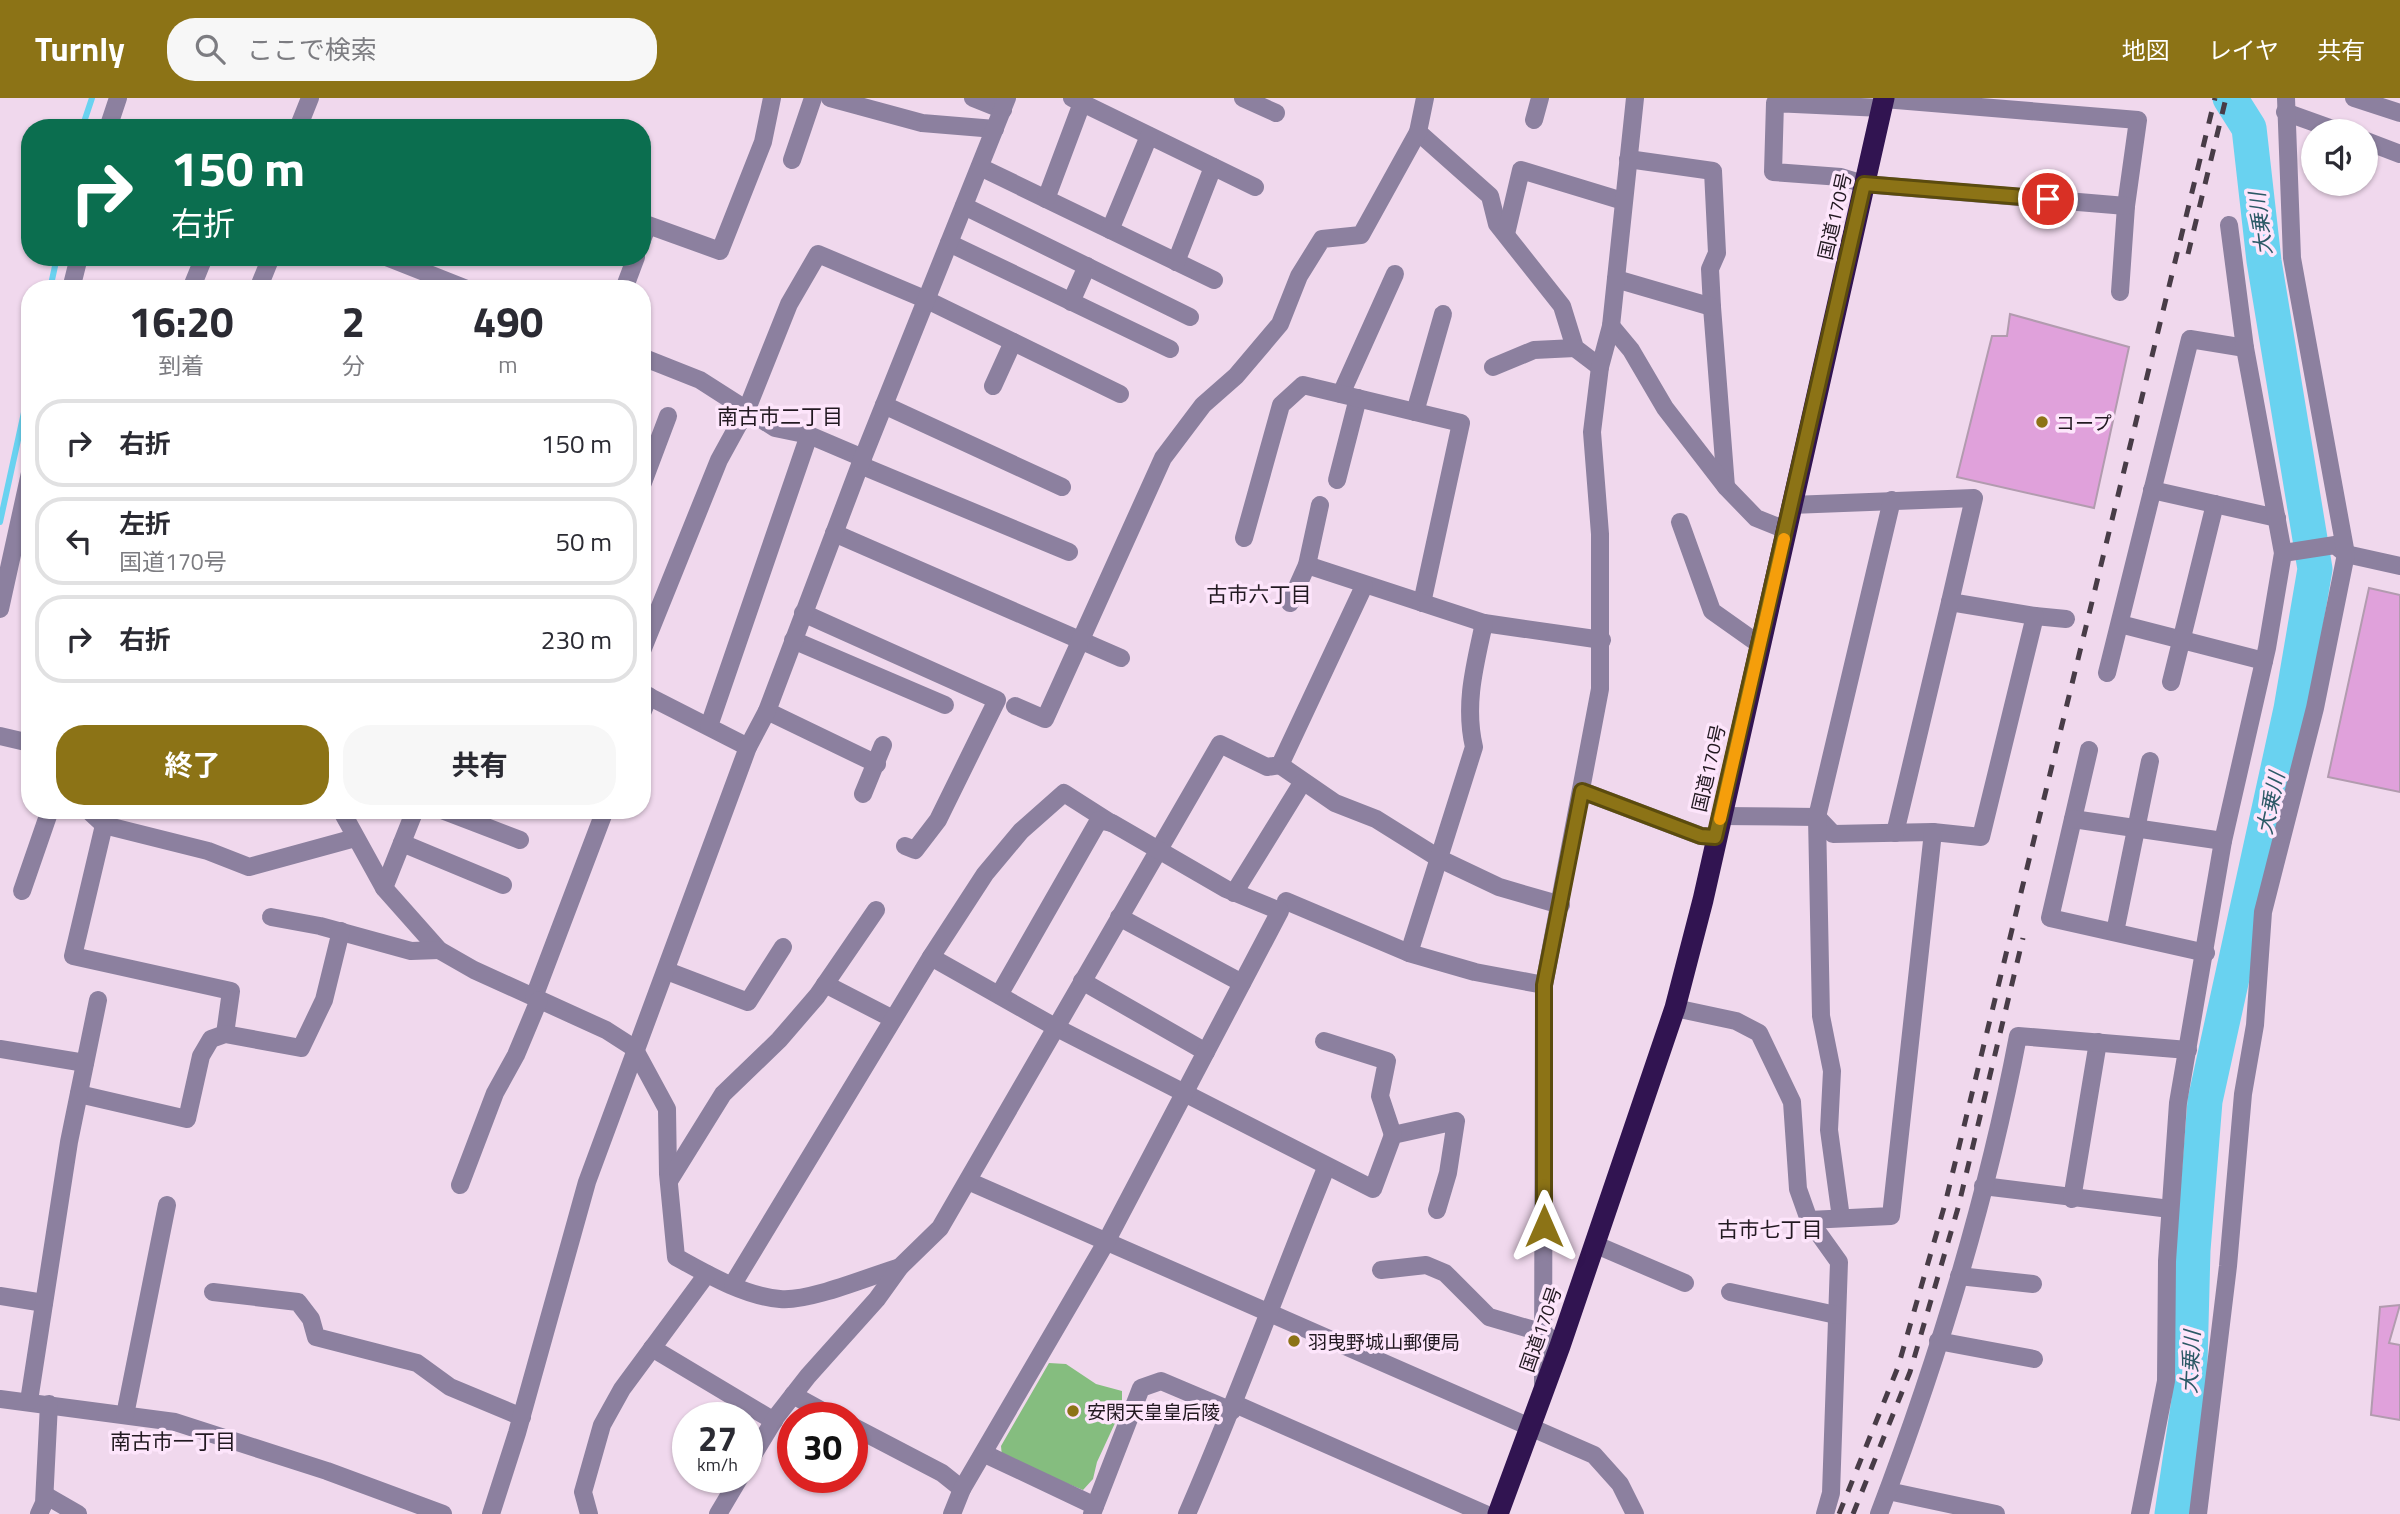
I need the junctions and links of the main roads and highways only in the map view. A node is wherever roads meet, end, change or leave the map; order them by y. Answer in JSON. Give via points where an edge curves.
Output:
{"nodes":[{"id":1,"x":1883,"y":102,"type":"edge"},
{"id":2,"x":1498,"y":1514,"type":"edge"}],
"edges":[{"from":1,"to":2,"type":"highway","name":"国道170号","via":[[1675,1008],[1594,1244],[1552,1340],[1543,1390]]}]}
